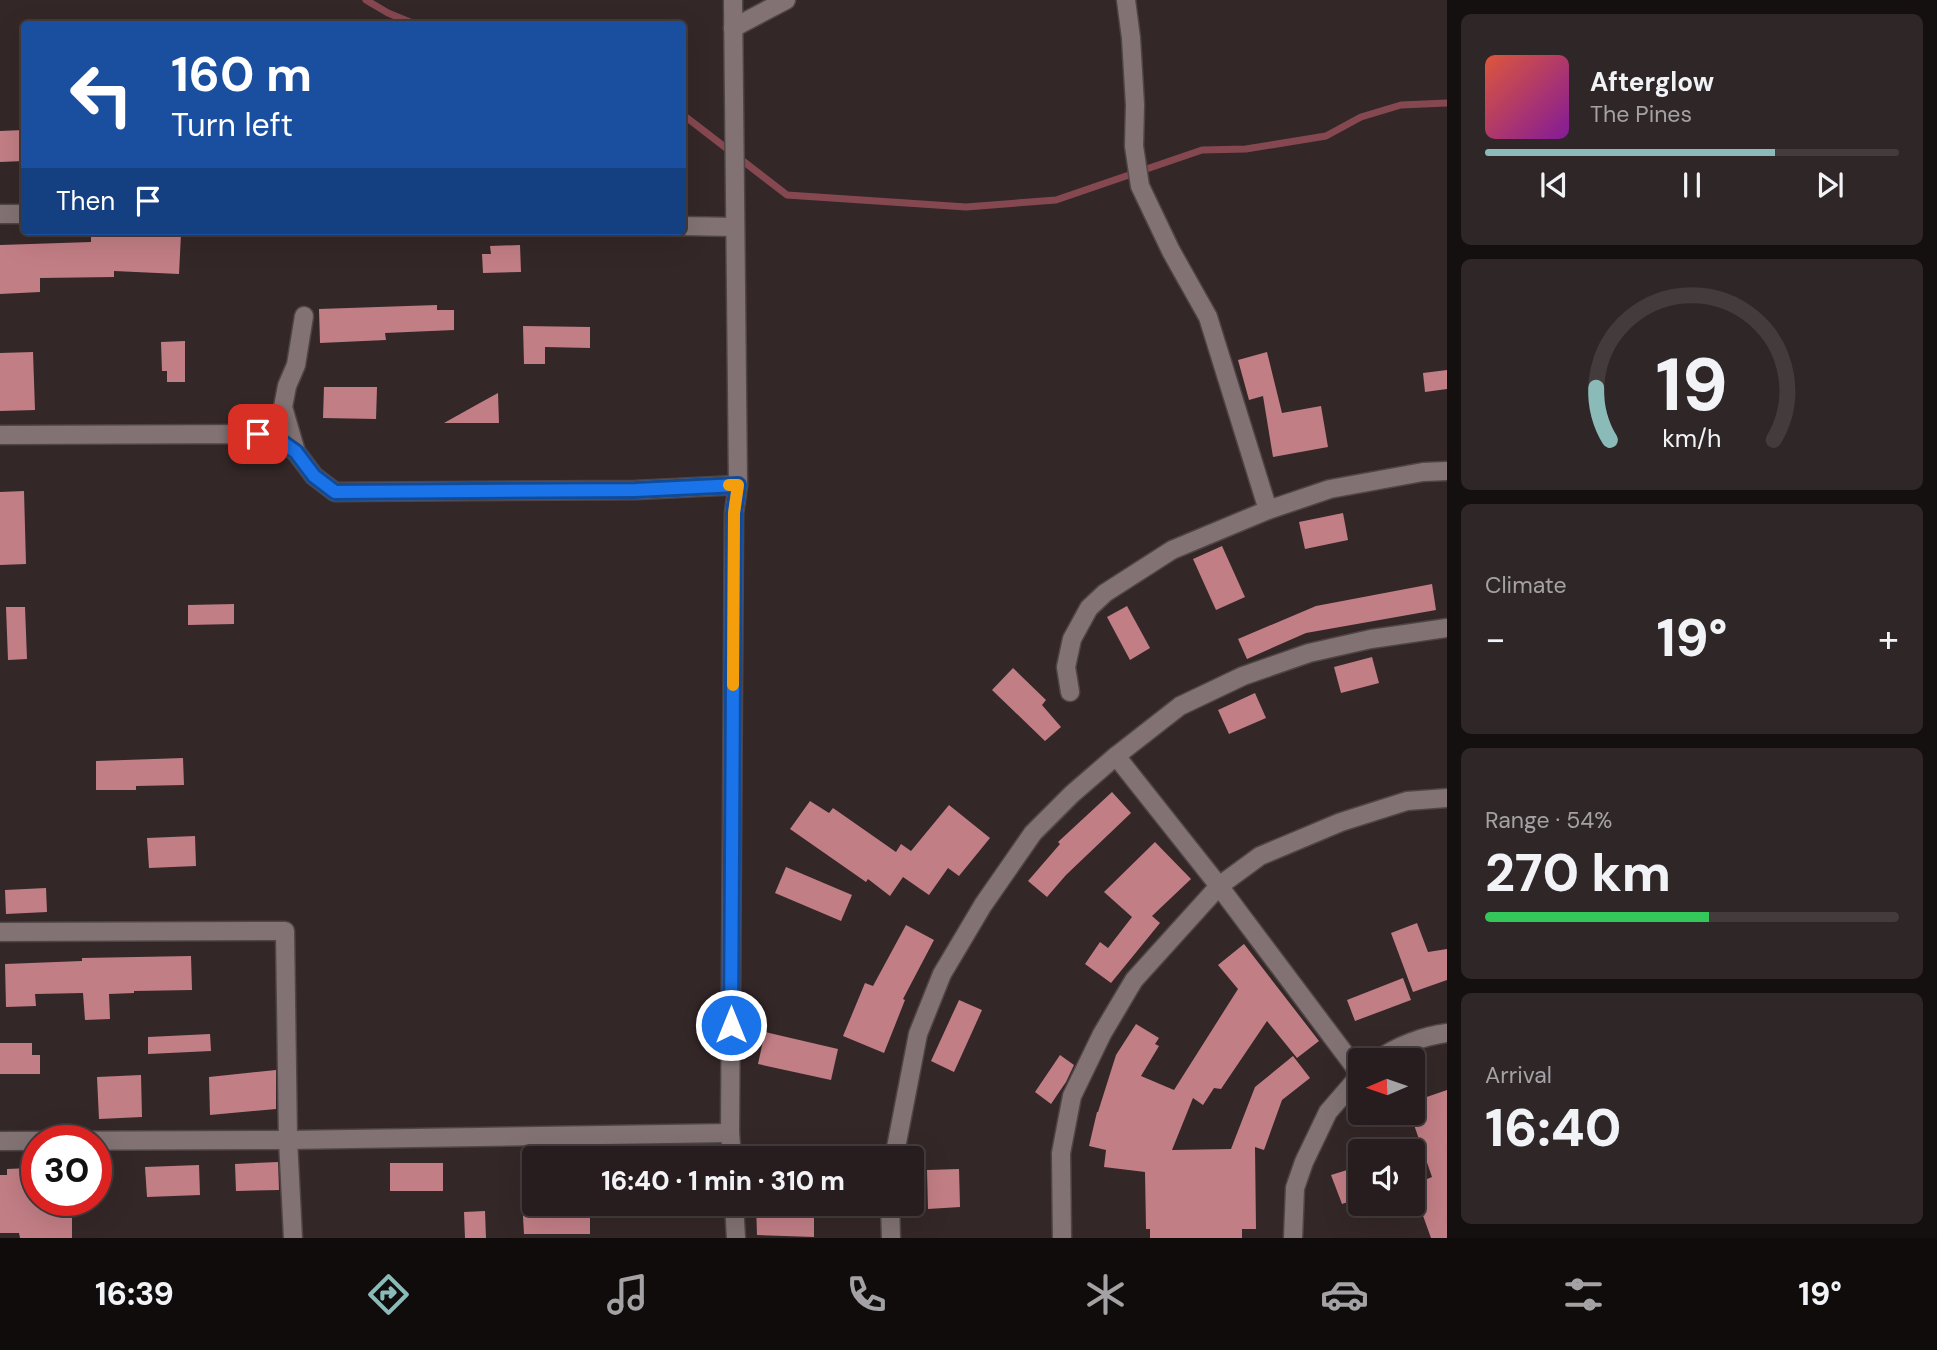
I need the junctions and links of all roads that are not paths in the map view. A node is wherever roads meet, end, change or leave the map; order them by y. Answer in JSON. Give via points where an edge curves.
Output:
{"nodes":[{"id":1,"x":733,"y":0,"type":"edge"},
{"id":2,"x":786,"y":0,"type":"edge"},
{"id":3,"x":1126,"y":0,"type":"edge"},
{"id":4,"x":733,"y":28,"type":"junction"},
{"id":5,"x":0,"y":214,"type":"edge"},
{"id":6,"x":21,"y":214,"type":"edge"},
{"id":7,"x":686,"y":226,"type":"edge"},
{"id":8,"x":734,"y":227,"type":"junction"},
{"id":9,"x":304,"y":316,"type":"dead end"},
{"id":10,"x":0,"y":435,"type":"edge"},
{"id":11,"x":296,"y":452,"type":"junction"},
{"id":12,"x":1447,"y":471,"type":"edge"},
{"id":13,"x":738,"y":485,"type":"junction"},
{"id":14,"x":1268,"y":510,"type":"junction"},
{"id":15,"x":1447,"y":628,"type":"edge"},
{"id":16,"x":1070,"y":691,"type":"dead end"},
{"id":17,"x":1116,"y":757,"type":"junction"},
{"id":18,"x":1447,"y":798,"type":"edge"},
{"id":19,"x":1219,"y":886,"type":"junction"},
{"id":20,"x":0,"y":932,"type":"edge"},
{"id":21,"x":1447,"y":1033,"type":"edge"},
{"id":22,"x":1399,"y":1048,"type":"edge"},
{"id":23,"x":1348,"y":1059,"type":"edge"},
{"id":24,"x":1348,"y":1089,"type":"edge"},
{"id":25,"x":730,"y":1133,"type":"junction"},
{"id":26,"x":288,"y":1140,"type":"junction"},
{"id":27,"x":0,"y":1141,"type":"edge"},
{"id":28,"x":731,"y":1146,"type":"edge"},
{"id":29,"x":896,"y":1146,"type":"edge"},
{"id":30,"x":735,"y":1216,"type":"edge"},
{"id":31,"x":890,"y":1216,"type":"edge"},
{"id":32,"x":293,"y":1238,"type":"edge"},
{"id":33,"x":736,"y":1238,"type":"edge"},
{"id":34,"x":891,"y":1238,"type":"edge"},
{"id":35,"x":1062,"y":1238,"type":"edge"},
{"id":36,"x":1293,"y":1238,"type":"edge"}],
"edges":[{"from":1,"to":4,"type":"street"},
{"from":2,"to":4,"type":"street"},
{"from":3,"to":14,"type":"street","via":[[1140,186],[1208,317]]},
{"from":4,"to":8,"type":"street"},
{"from":5,"to":6,"type":"street"},
{"from":7,"to":8,"type":"street"},
{"from":8,"to":13,"type":"street"},
{"from":9,"to":11,"type":"street","via":[[284,407]]},
{"from":10,"to":11,"type":"street","via":[[258,434],[279,440]]},
{"from":11,"to":13,"type":"street","via":[[314,476],[335,492]]},
{"from":12,"to":14,"type":"street","via":[[1331,489]]},
{"from":13,"to":25,"type":"street","via":[[734,513]]},
{"from":14,"to":16,"type":"street","via":[[1172,550],[1105,593],[1089,608],[1073,639],[1066,667]]},
{"from":15,"to":17,"type":"street","via":[[1309,653],[1243,676],[1180,706]]},
{"from":17,"to":19,"type":"street"},
{"from":17,"to":29,"type":"street","via":[[1033,833],[942,974],[918,1034]]},
{"from":18,"to":19,"type":"street","via":[[1407,801],[1341,822],[1260,856]]},
{"from":19,"to":23,"type":"street"},
{"from":19,"to":35,"type":"street","via":[[1134,980],[1072,1096],[1061,1153]]},
{"from":20,"to":26,"type":"street","via":[[285,931]]},
{"from":21,"to":22,"type":"street"},
{"from":24,"to":36,"type":"street","via":[[1328,1112],[1304,1162],[1296,1188]]},
{"from":25,"to":26,"type":"street"},
{"from":25,"to":28,"type":"street"},
{"from":26,"to":27,"type":"street"},
{"from":26,"to":32,"type":"street"},
{"from":30,"to":33,"type":"street"},
{"from":31,"to":34,"type":"street"}]}
